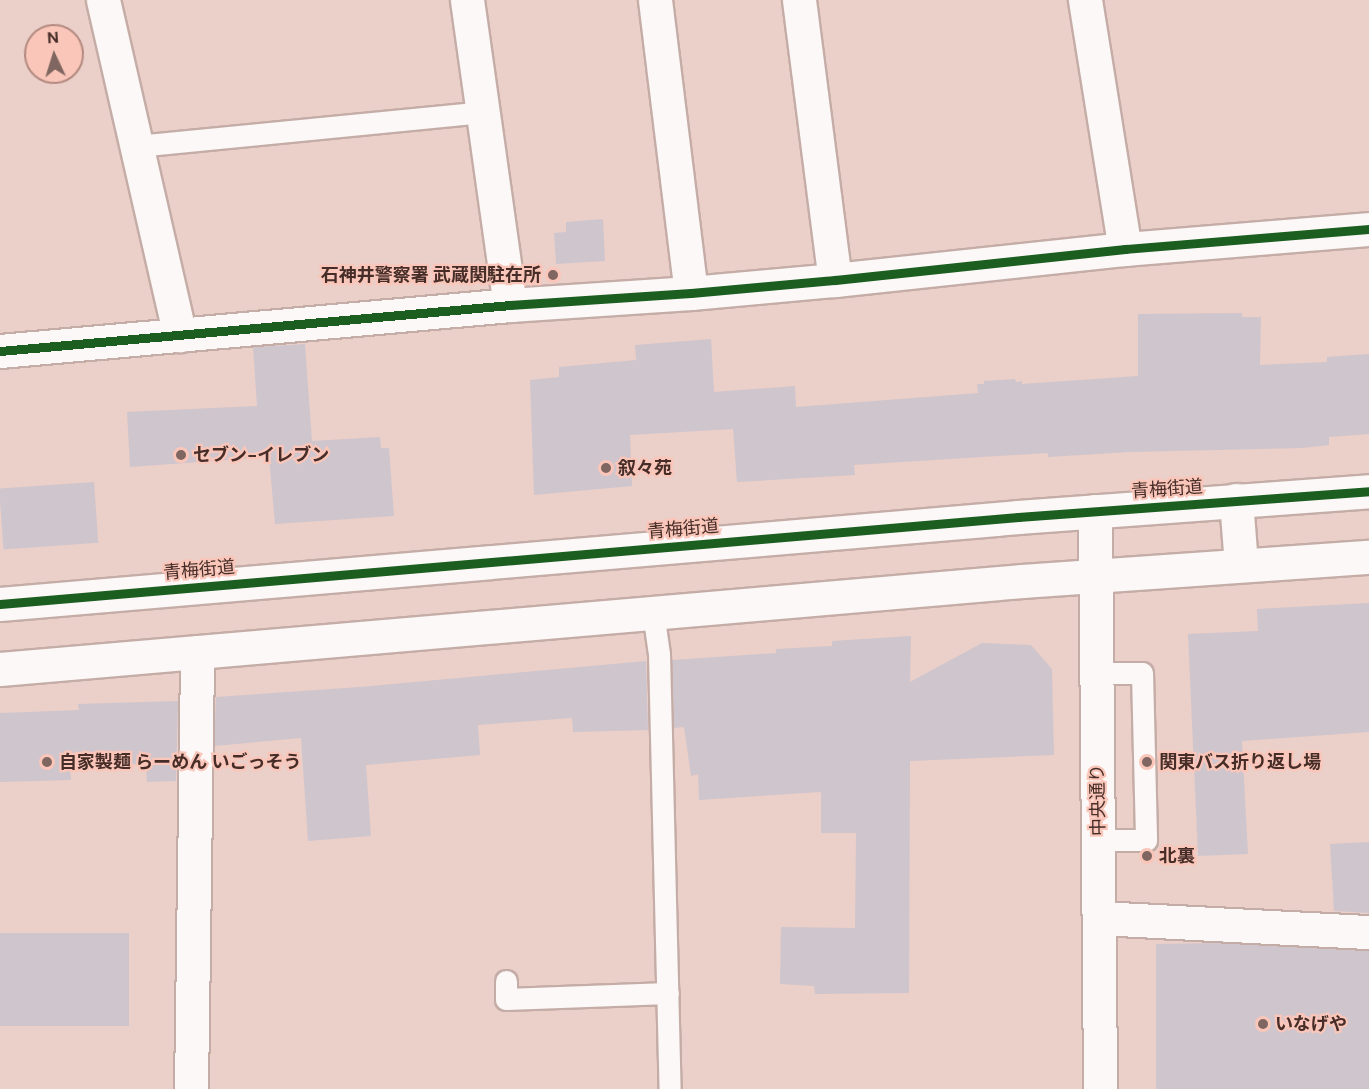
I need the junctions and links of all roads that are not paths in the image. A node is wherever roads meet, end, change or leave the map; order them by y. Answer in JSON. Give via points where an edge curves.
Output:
{"nodes":[{"id":1,"x":103,"y":0,"type":"edge"},
{"id":2,"x":467,"y":0,"type":"edge"},
{"id":3,"x":655,"y":0,"type":"edge"},
{"id":4,"x":799,"y":0,"type":"edge"},
{"id":5,"x":1085,"y":0,"type":"edge"},
{"id":6,"x":482,"y":112,"type":"junction"},
{"id":7,"x":137,"y":146,"type":"junction"},
{"id":8,"x":1369,"y":229,"type":"edge"},
{"id":9,"x":1125,"y":249,"type":"junction"},
{"id":10,"x":835,"y":280,"type":"junction"},
{"id":11,"x":691,"y":293,"type":"junction"},
{"id":12,"x":510,"y":305,"type":"junction"},
{"id":13,"x":180,"y":334,"type":"junction"},
{"id":14,"x":0,"y":351,"type":"edge"},
{"id":15,"x":1369,"y":491,"type":"edge"},
{"id":16,"x":1236,"y":501,"type":"junction"},
{"id":17,"x":1095,"y":511,"type":"junction"},
{"id":18,"x":1369,"y":557,"type":"edge"},
{"id":19,"x":1241,"y":565,"type":"junction"},
{"id":20,"x":1096,"y":576,"type":"junction"},
{"id":21,"x":0,"y":604,"type":"edge"},
{"id":22,"x":653,"y":612,"type":"junction"},
{"id":23,"x":197,"y":652,"type":"junction"},
{"id":24,"x":0,"y":669,"type":"edge"},
{"id":25,"x":1097,"y":673,"type":"junction"},
{"id":26,"x":1099,"y":840,"type":"junction"},
{"id":27,"x":1099,"y":918,"type":"junction"},
{"id":28,"x":1369,"y":932,"type":"edge"},
{"id":29,"x":506,"y":981,"type":"dead end"},
{"id":30,"x":668,"y":993,"type":"junction"},
{"id":31,"x":190,"y":1089,"type":"edge"},
{"id":32,"x":670,"y":1089,"type":"edge"},
{"id":33,"x":1100,"y":1089,"type":"edge"}],
"edges":[{"from":1,"to":7,"type":"street"},
{"from":2,"to":6,"type":"street"},
{"from":3,"to":11,"type":"street"},
{"from":4,"to":10,"type":"street"},
{"from":5,"to":9,"type":"street"},
{"from":6,"to":7,"type":"lane"},
{"from":6,"to":12,"type":"street"},
{"from":7,"to":13,"type":"street"},
{"from":8,"to":9,"type":"street"},
{"from":9,"to":10,"type":"street"},
{"from":10,"to":11,"type":"street"},
{"from":11,"to":12,"type":"street"},
{"from":12,"to":13,"type":"street"},
{"from":13,"to":14,"type":"street"},
{"from":15,"to":16,"type":"street","name":"青梅街道"},
{"from":16,"to":17,"type":"street","name":"青梅街道"},
{"from":16,"to":19,"type":"street"},
{"from":17,"to":20,"type":"street","name":"中央通り"},
{"from":17,"to":21,"type":"street","name":"青梅街道"},
{"from":18,"to":19,"type":"street"},
{"from":19,"to":20,"type":"street"},
{"from":20,"to":22,"type":"street"},
{"from":20,"to":25,"type":"street","name":"中央通り"},
{"from":22,"to":23,"type":"street"},
{"from":22,"to":30,"type":"lane","via":[[659,654]]},
{"from":23,"to":24,"type":"street"},
{"from":23,"to":31,"type":"street"},
{"from":25,"to":26,"type":"street","name":"中央通り"},
{"from":25,"to":26,"type":"lane","via":[[1142,673],[1146,840]]},
{"from":26,"to":27,"type":"street","name":"中央通り"},
{"from":27,"to":28,"type":"street"},
{"from":27,"to":33,"type":"street","name":"中央通り"},
{"from":29,"to":30,"type":"lane","via":[[506,999]]},
{"from":30,"to":32,"type":"lane"}]}
